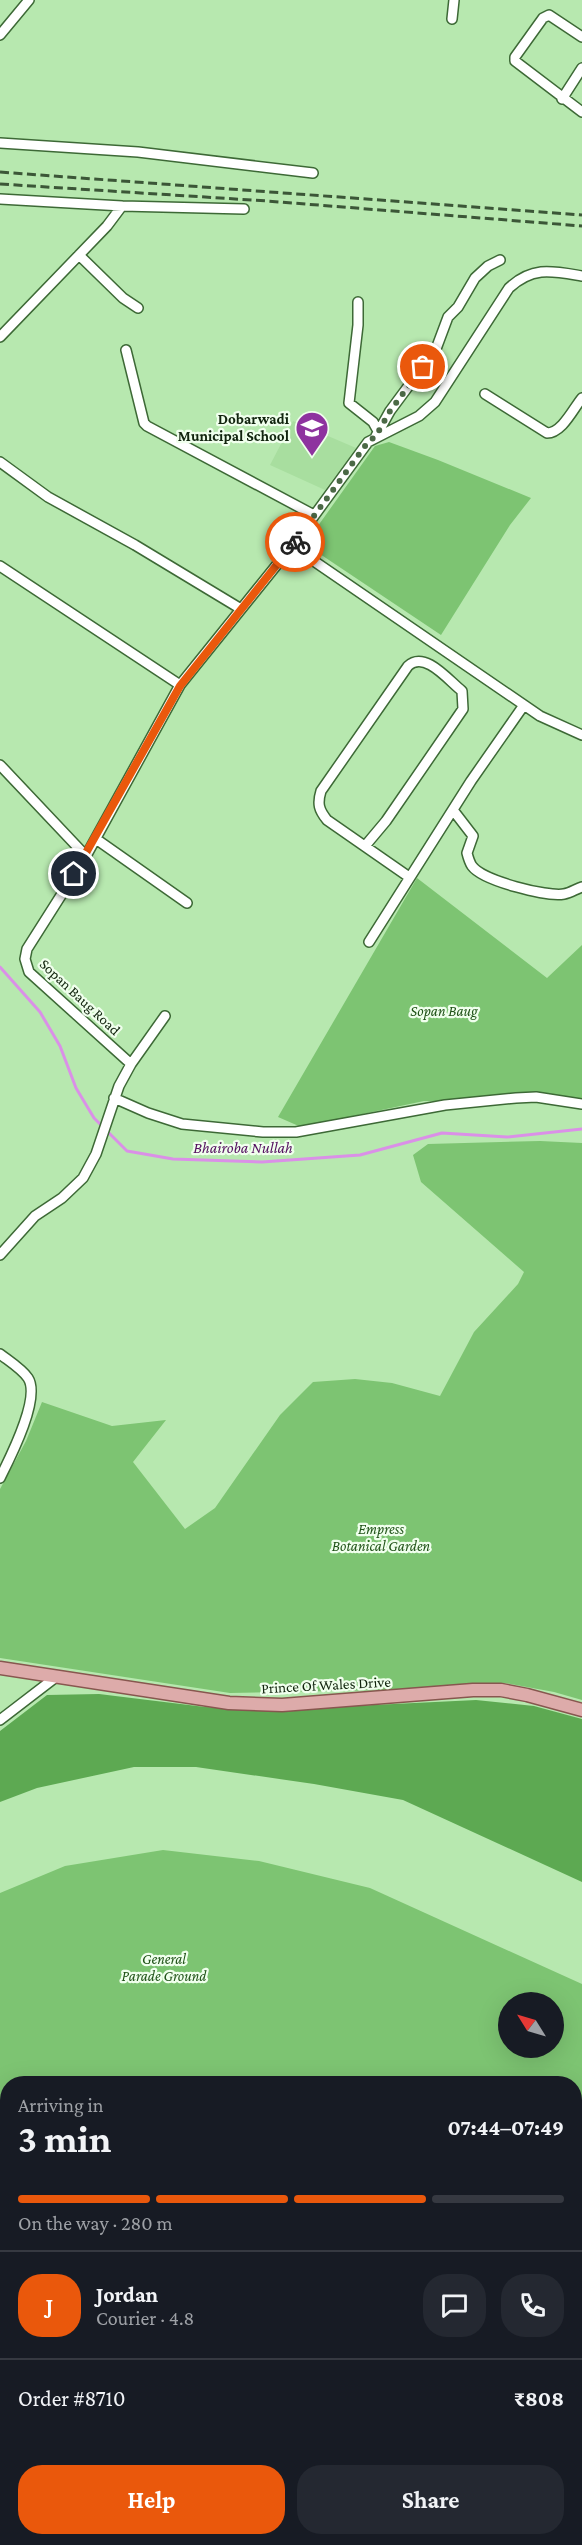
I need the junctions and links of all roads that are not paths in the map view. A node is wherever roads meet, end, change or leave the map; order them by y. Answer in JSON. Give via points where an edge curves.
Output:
{"nodes":[{"id":1,"x":28,"y":0,"type":"edge"},
{"id":2,"x":454,"y":0,"type":"edge"},
{"id":3,"x":452,"y":19,"type":"dead end"},
{"id":4,"x":0,"y":35,"type":"edge"},
{"id":5,"x":582,"y":37,"type":"edge"},
{"id":6,"x":582,"y":68,"type":"edge"},
{"id":7,"x":562,"y":99,"type":"junction"},
{"id":8,"x":582,"y":112,"type":"edge"},
{"id":9,"x":0,"y":143,"type":"edge"},
{"id":10,"x":313,"y":173,"type":"dead end"},
{"id":11,"x":0,"y":199,"type":"edge"},
{"id":12,"x":122,"y":206,"type":"junction"},
{"id":13,"x":244,"y":209,"type":"dead end"},
{"id":14,"x":79,"y":255,"type":"junction"},
{"id":15,"x":500,"y":260,"type":"dead end"},
{"id":16,"x":582,"y":276,"type":"edge"},
{"id":17,"x":358,"y":302,"type":"dead end"},
{"id":18,"x":138,"y":308,"type":"dead end"},
{"id":19,"x":0,"y":337,"type":"edge"},
{"id":20,"x":126,"y":350,"type":"dead end"},
{"id":21,"x":485,"y":394,"type":"dead end"},
{"id":22,"x":582,"y":398,"type":"edge"},
{"id":23,"x":377,"y":434,"type":"junction"},
{"id":24,"x":0,"y":462,"type":"edge"},
{"id":25,"x":314,"y":515,"type":"junction"},
{"id":26,"x":292,"y":546,"type":"junction"},
{"id":27,"x":0,"y":566,"type":"edge"},
{"id":28,"x":241,"y":609,"type":"junction"},
{"id":29,"x":454,"y":658,"type":"junction"},
{"id":30,"x":441,"y":674,"type":"junction"},
{"id":31,"x":180,"y":686,"type":"junction"},
{"id":32,"x":524,"y":705,"type":"junction"},
{"id":33,"x":582,"y":735,"type":"edge"},
{"id":34,"x":0,"y":765,"type":"edge"},
{"id":35,"x":453,"y":810,"type":"junction"},
{"id":36,"x":96,"y":839,"type":"junction"},
{"id":37,"x":365,"y":846,"type":"junction"},
{"id":38,"x":86,"y":856,"type":"junction"},
{"id":39,"x":410,"y":877,"type":"junction"},
{"id":40,"x":582,"y":887,"type":"edge"},
{"id":41,"x":187,"y":903,"type":"dead end"},
{"id":42,"x":369,"y":942,"type":"dead end"},
{"id":43,"x":165,"y":1016,"type":"dead end"},
{"id":44,"x":131,"y":1064,"type":"junction"},
{"id":45,"x":114,"y":1098,"type":"junction"},
{"id":46,"x":582,"y":1104,"type":"edge"},
{"id":47,"x":0,"y":1255,"type":"edge"},
{"id":48,"x":0,"y":1354,"type":"edge"},
{"id":49,"x":0,"y":1478,"type":"edge"},
{"id":50,"x":0,"y":1668,"type":"edge"},
{"id":51,"x":56,"y":1677,"type":"junction"},
{"id":52,"x":582,"y":1710,"type":"edge"},
{"id":53,"x":0,"y":1720,"type":"edge"}],
"edges":[{"from":1,"to":4,"type":"street"},
{"from":2,"to":3,"type":"street"},
{"from":5,"to":7,"type":"street","via":[[549,15],[515,57],[518,65]]},
{"from":6,"to":7,"type":"street"},
{"from":7,"to":8,"type":"street"},
{"from":9,"to":10,"type":"street","via":[[138,153]]},
{"from":11,"to":12,"type":"street"},
{"from":12,"to":13,"type":"street"},
{"from":12,"to":14,"type":"street"},
{"from":14,"to":18,"type":"street"},
{"from":14,"to":19,"type":"street"},
{"from":15,"to":23,"type":"street","via":[[475,278],[448,316],[436,349]]},
{"from":16,"to":23,"type":"street","name":"Sopan Baug Road","via":[[552,271],[520,278],[509,288],[435,402],[418,416]]},
{"from":17,"to":23,"type":"street","via":[[349,403],[373,422]]},
{"from":20,"to":25,"type":"street","via":[[147,426]]},
{"from":21,"to":22,"type":"street","via":[[546,433],[559,429]]},
{"from":23,"to":25,"type":"street","name":"Sopan Baug Road"},
{"from":24,"to":28,"type":"street","via":[[48,497]]},
{"from":25,"to":26,"type":"street","name":"Sopan Baug Road"},
{"from":26,"to":28,"type":"street","name":"Sopan Baug Road"},
{"from":26,"to":29,"type":"street"},
{"from":27,"to":31,"type":"street"},
{"from":28,"to":31,"type":"street","name":"Sopan Baug Road"},
{"from":29,"to":30,"type":"street"},
{"from":29,"to":32,"type":"street"},
{"from":30,"to":37,"type":"street","via":[[462,691],[464,709]]},
{"from":30,"to":37,"type":"street","via":[[421,660],[413,661],[321,791],[318,800],[323,815]]},
{"from":31,"to":36,"type":"street","name":"Sopan Baug Road"},
{"from":32,"to":33,"type":"street"},
{"from":32,"to":35,"type":"street"},
{"from":34,"to":38,"type":"street"},
{"from":35,"to":39,"type":"street"},
{"from":35,"to":40,"type":"street","via":[[473,836],[467,854],[472,867],[496,879],[546,894],[564,894]]},
{"from":36,"to":38,"type":"street","name":"Sopan Baug Road"},
{"from":36,"to":41,"type":"street"},
{"from":37,"to":39,"type":"street"},
{"from":38,"to":44,"type":"street","name":"Sopan Baug Road","via":[[27,949],[26,966],[28,972]]},
{"from":39,"to":42,"type":"street"},
{"from":43,"to":44,"type":"street"},
{"from":44,"to":45,"type":"street"},
{"from":45,"to":46,"type":"street","via":[[182,1124],[262,1132],[296,1132],[445,1104],[536,1097]]},
{"from":45,"to":47,"type":"street","via":[[96,1154],[83,1178],[35,1216]]},
{"from":48,"to":49,"type":"street","via":[[28,1378],[33,1390],[13,1452]]},
{"from":50,"to":51,"type":"main road","name":"Prince Of Wales Drive"},
{"from":51,"to":52,"type":"main road","name":"Prince Of Wales Drive","via":[[229,1702],[282,1705],[501,1690]]},
{"from":51,"to":53,"type":"street"}]}
